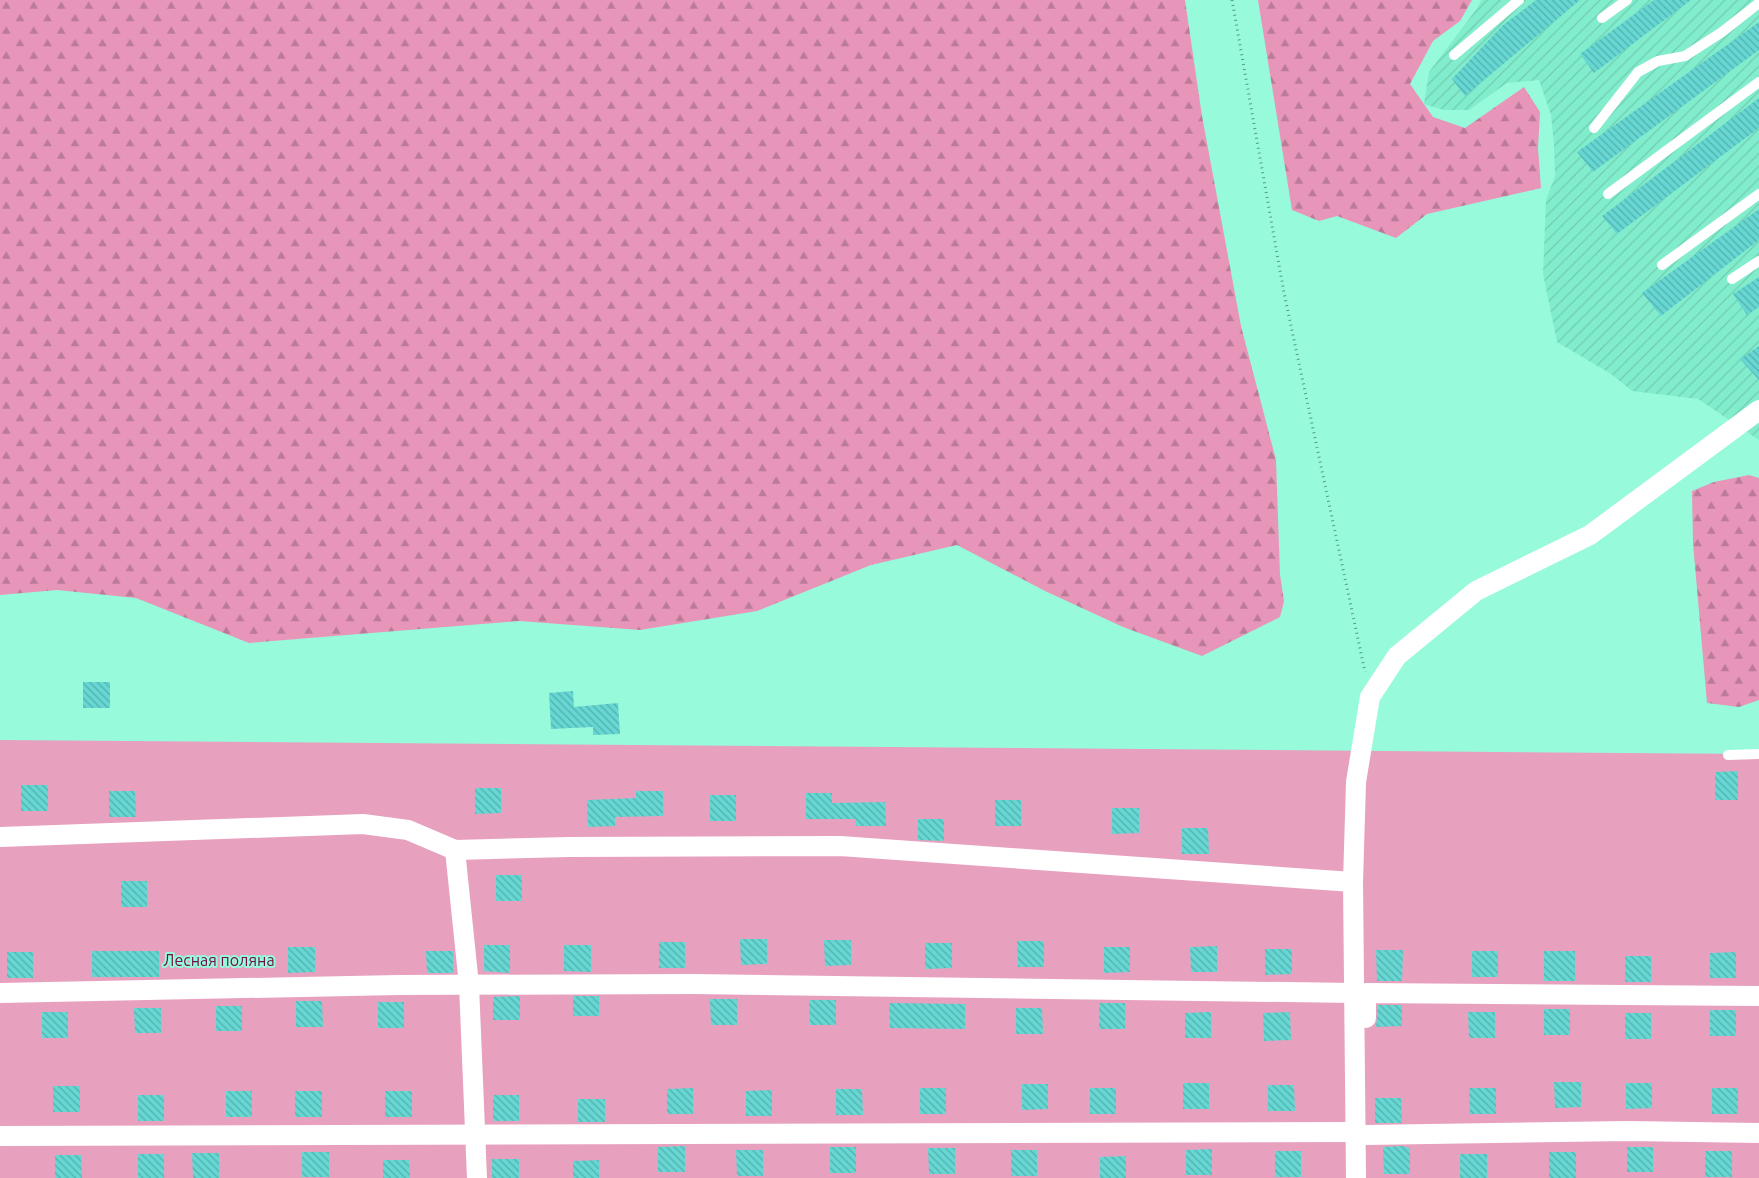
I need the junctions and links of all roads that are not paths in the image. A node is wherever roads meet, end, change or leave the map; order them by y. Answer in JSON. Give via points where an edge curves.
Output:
{"nodes":[{"id":1,"x":1519,"y":0,"type":"edge"},
{"id":2,"x":1627,"y":0,"type":"edge"},
{"id":3,"x":1759,"y":3,"type":"edge"},
{"id":4,"x":1602,"y":18,"type":"dead end"},
{"id":5,"x":1454,"y":54,"type":"dead end"},
{"id":6,"x":1759,"y":82,"type":"edge"},
{"id":7,"x":1594,"y":128,"type":"dead end"},
{"id":8,"x":1608,"y":194,"type":"dead end"},
{"id":9,"x":1759,"y":194,"type":"edge"},
{"id":10,"x":1759,"y":261,"type":"edge"},
{"id":11,"x":1662,"y":265,"type":"dead end"},
{"id":12,"x":1732,"y":279,"type":"dead end"},
{"id":13,"x":1759,"y":410,"type":"edge"},
{"id":14,"x":1759,"y":754,"type":"edge"},
{"id":15,"x":1728,"y":755,"type":"dead end"},
{"id":16,"x":0,"y":837,"type":"edge"},
{"id":17,"x":455,"y":850,"type":"junction"},
{"id":18,"x":1353,"y":882,"type":"junction"},
{"id":19,"x":468,"y":985,"type":"junction"},
{"id":20,"x":0,"y":993,"type":"edge"},
{"id":21,"x":1354,"y":993,"type":"junction"},
{"id":22,"x":1759,"y":996,"type":"edge"},
{"id":23,"x":1361,"y":1133,"type":"junction"},
{"id":24,"x":1759,"y":1133,"type":"edge"},
{"id":25,"x":0,"y":1136,"type":"edge"},
{"id":26,"x":476,"y":1136,"type":"junction"},
{"id":27,"x":477,"y":1178,"type":"edge"},
{"id":28,"x":1356,"y":1178,"type":"edge"},
{"id":29,"x":1367,"y":1178,"type":"edge"}],
"edges":[{"from":1,"to":5,"type":"lane"},
{"from":2,"to":4,"type":"lane"},
{"from":3,"to":7,"type":"lane","via":[[1685,56],[1658,61],[1638,72]]},
{"from":6,"to":8,"type":"lane"},
{"from":9,"to":11,"type":"lane"},
{"from":10,"to":12,"type":"lane"},
{"from":13,"to":18,"type":"street","via":[[1590,534],[1476,591],[1397,656],[1370,697],[1356,782]]},
{"from":14,"to":15,"type":"lane"},
{"from":16,"to":17,"type":"street","via":[[363,824],[408,830]]},
{"from":17,"to":18,"type":"street","via":[[569,846],[840,846]]},
{"from":17,"to":19,"type":"street"},
{"from":18,"to":21,"type":"street"},
{"from":19,"to":20,"type":"street"},
{"from":19,"to":21,"type":"street","via":[[693,984]]},
{"from":19,"to":26,"type":"street"},
{"from":21,"to":23,"type":"street"},
{"from":22,"to":23,"type":"street","via":[[1366,993]]},
{"from":23,"to":24,"type":"street"},
{"from":23,"to":26,"type":"street"},
{"from":23,"to":28,"type":"street"},
{"from":23,"to":29,"type":"street"},
{"from":25,"to":26,"type":"street"},
{"from":26,"to":27,"type":"street"}]}
